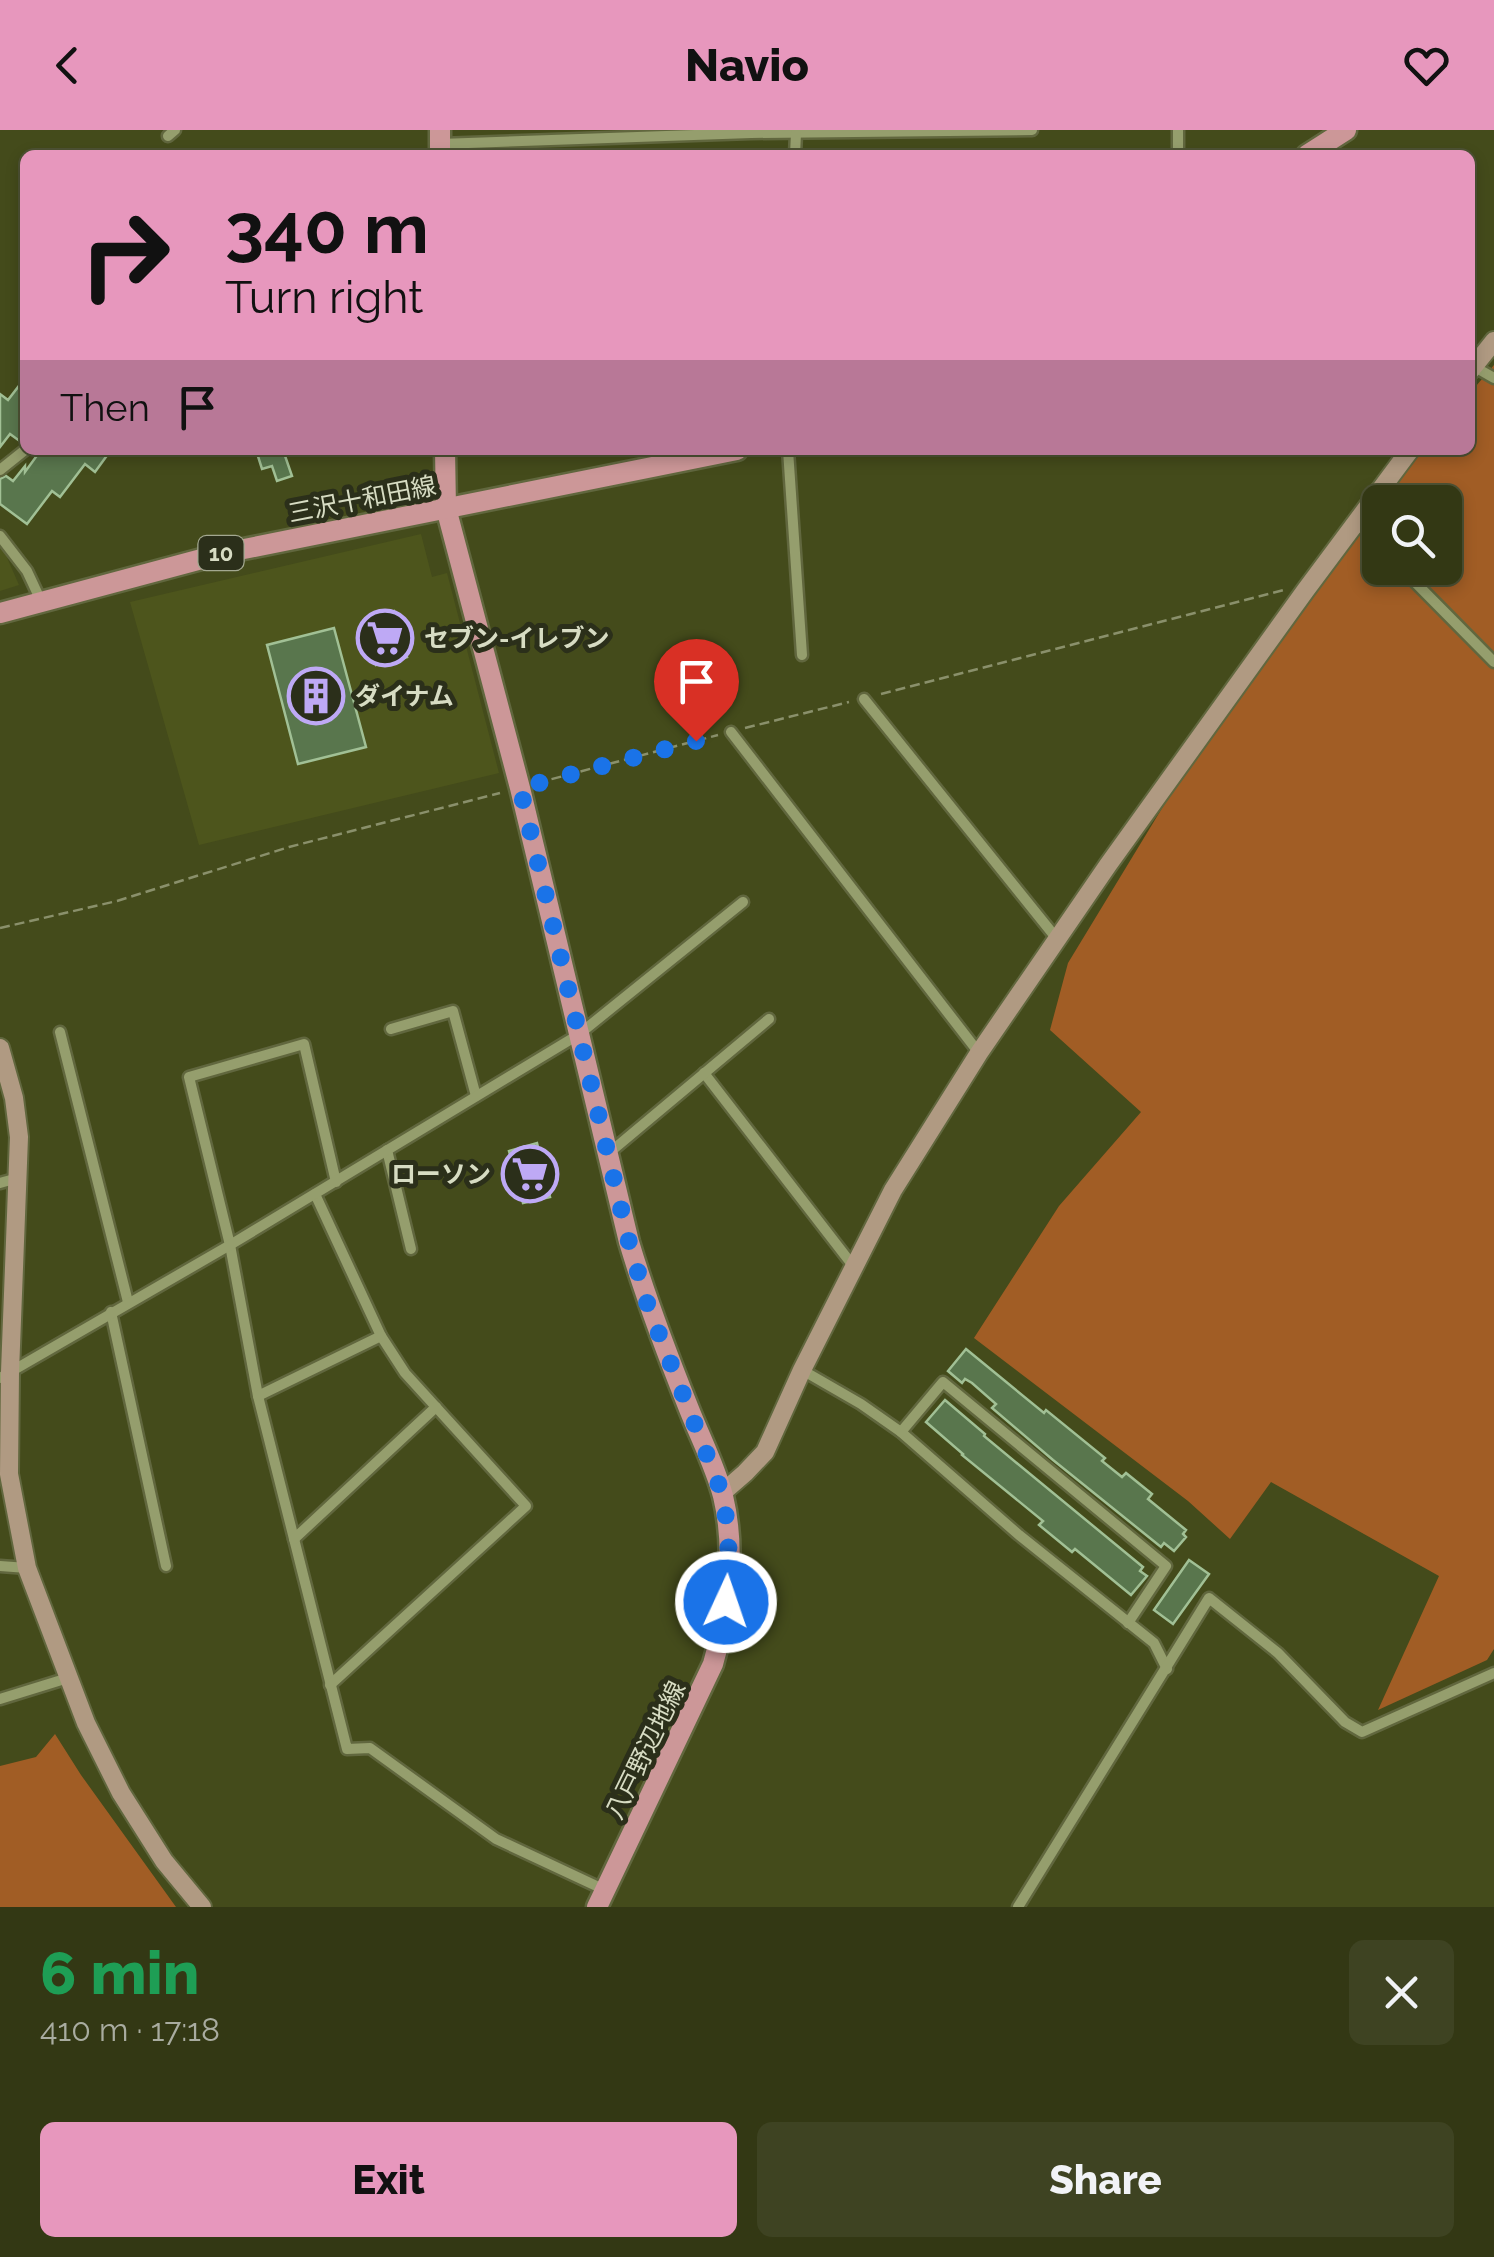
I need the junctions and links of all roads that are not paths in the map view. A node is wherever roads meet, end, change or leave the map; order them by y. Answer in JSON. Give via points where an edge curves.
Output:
{"nodes":[{"id":1,"x":1011,"y":130,"type":"edge"},
{"id":2,"x":1032,"y":130,"type":"edge"},
{"id":3,"x":1346,"y":130,"type":"edge"},
{"id":4,"x":853,"y":131,"type":"edge"},
{"id":5,"x":916,"y":131,"type":"edge"},
{"id":6,"x":796,"y":133,"type":"junction"},
{"id":7,"x":440,"y":143,"type":"edge"},
{"id":8,"x":795,"y":150,"type":"edge"},
{"id":9,"x":1318,"y":150,"type":"edge"},
{"id":10,"x":1494,"y":341,"type":"edge"},
{"id":11,"x":1475,"y":363,"type":"edge"},
{"id":12,"x":20,"y":454,"type":"edge"},
{"id":13,"x":445,"y":455,"type":"edge"},
{"id":14,"x":713,"y":455,"type":"edge"},
{"id":15,"x":788,"y":455,"type":"edge"},
{"id":16,"x":1406,"y":455,"type":"edge"},
{"id":17,"x":0,"y":470,"type":"edge"},
{"id":18,"x":446,"y":508,"type":"junction"},
{"id":19,"x":1356,"y":522,"type":"junction"},
{"id":20,"x":1362,"y":528,"type":"edge"},
{"id":21,"x":0,"y":536,"type":"edge"},
{"id":22,"x":1417,"y":585,"type":"edge"},
{"id":23,"x":40,"y":601,"type":"junction"},
{"id":24,"x":0,"y":613,"type":"edge"},
{"id":25,"x":802,"y":655,"type":"dead end"},
{"id":26,"x":1494,"y":662,"type":"edge"},
{"id":27,"x":864,"y":698,"type":"road end"},
{"id":28,"x":731,"y":732,"type":"road end"},
{"id":29,"x":743,"y":902,"type":"dead end"},
{"id":30,"x":1057,"y":939,"type":"junction"},
{"id":31,"x":768,"y":1019,"type":"dead end"},
{"id":32,"x":391,"y":1029,"type":"dead end"},
{"id":33,"x":60,"y":1032,"type":"dead end"},
{"id":34,"x":578,"y":1035,"type":"junction"},
{"id":35,"x":0,"y":1048,"type":"edge"},
{"id":36,"x":979,"y":1053,"type":"junction"},
{"id":37,"x":704,"y":1073,"type":"junction"},
{"id":38,"x":476,"y":1096,"type":"junction"},
{"id":39,"x":9,"y":1125,"type":"edge"},
{"id":40,"x":387,"y":1150,"type":"junction"},
{"id":41,"x":608,"y":1154,"type":"junction"},
{"id":42,"x":9,"y":1181,"type":"edge"},
{"id":43,"x":336,"y":1182,"type":"junction"},
{"id":44,"x":315,"y":1194,"type":"junction"},
{"id":45,"x":230,"y":1245,"type":"junction"},
{"id":46,"x":411,"y":1250,"type":"dead end"},
{"id":47,"x":854,"y":1267,"type":"junction"},
{"id":48,"x":128,"y":1302,"type":"junction"},
{"id":49,"x":111,"y":1312,"type":"junction"},
{"id":50,"x":381,"y":1336,"type":"junction"},
{"id":51,"x":802,"y":1370,"type":"junction"},
{"id":52,"x":5,"y":1374,"type":"edge"},
{"id":53,"x":258,"y":1396,"type":"junction"},
{"id":54,"x":436,"y":1408,"type":"junction"},
{"id":55,"x":901,"y":1432,"type":"junction"},
{"id":56,"x":722,"y":1493,"type":"junction"},
{"id":57,"x":294,"y":1539,"type":"junction"},
{"id":58,"x":0,"y":1566,"type":"edge"},
{"id":59,"x":166,"y":1566,"type":"dead end"},
{"id":60,"x":27,"y":1568,"type":"junction"},
{"id":61,"x":1128,"y":1623,"type":"junction"},
{"id":62,"x":1167,"y":1669,"type":"junction"},
{"id":63,"x":1494,"y":1673,"type":"edge"},
{"id":64,"x":68,"y":1678,"type":"junction"},
{"id":65,"x":330,"y":1685,"type":"junction"},
{"id":66,"x":0,"y":1699,"type":"edge"},
{"id":67,"x":601,"y":1898,"type":"edge"},
{"id":68,"x":202,"y":1907,"type":"edge"},
{"id":69,"x":1018,"y":1907,"type":"edge"}],
"edges":[{"from":1,"to":2,"type":"street"},
{"from":1,"to":5,"type":"street"},
{"from":3,"to":9,"type":"main road"},
{"from":4,"to":5,"type":"street"},
{"from":4,"to":6,"type":"street"},
{"from":6,"to":7,"type":"street"},
{"from":6,"to":8,"type":"street"},
{"from":10,"to":11,"type":"street"},
{"from":12,"to":17,"type":"street"},
{"from":13,"to":18,"type":"main road","name":"八戸野辺地線"},
{"from":14,"to":18,"type":"main road","name":"三沢十和田線","number":"10"},
{"from":15,"to":25,"type":"street"},
{"from":16,"to":19,"type":"street"},
{"from":18,"to":23,"type":"main road","name":"三沢十和田線","number":"10","via":[[224,552]]},
{"from":18,"to":34,"type":"main road","name":"八戸野辺地線"},
{"from":19,"to":20,"type":"street"},
{"from":19,"to":30,"type":"street"},
{"from":21,"to":23,"type":"street"},
{"from":22,"to":26,"type":"street"},
{"from":23,"to":24,"type":"main road","name":"三沢十和田線","number":"10"},
{"from":27,"to":30,"type":"street"},
{"from":28,"to":36,"type":"street"},
{"from":29,"to":34,"type":"street"},
{"from":30,"to":36,"type":"street"},
{"from":31,"to":37,"type":"street"},
{"from":32,"to":38,"type":"street","via":[[453,1012]]},
{"from":33,"to":48,"type":"street"},
{"from":34,"to":38,"type":"street"},
{"from":34,"to":41,"type":"main road","name":"八戸野辺地線"},
{"from":35,"to":39,"type":"street","via":[[14,1098]]},
{"from":36,"to":47,"type":"street","via":[[893,1190]]},
{"from":37,"to":41,"type":"street"},
{"from":37,"to":47,"type":"street"},
{"from":38,"to":40,"type":"street"},
{"from":39,"to":42,"type":"street"},
{"from":40,"to":43,"type":"street"},
{"from":40,"to":46,"type":"street"},
{"from":41,"to":56,"type":"main road","name":"八戸野辺地線","via":[[648,1306]]},
{"from":42,"to":52,"type":"street"},
{"from":43,"to":44,"type":"street"},
{"from":43,"to":45,"type":"street","via":[[304,1044],[189,1077]]},
{"from":44,"to":45,"type":"street"},
{"from":44,"to":50,"type":"street"},
{"from":45,"to":48,"type":"street"},
{"from":45,"to":53,"type":"street"},
{"from":47,"to":51,"type":"street"},
{"from":48,"to":49,"type":"street"},
{"from":49,"to":52,"type":"street"},
{"from":49,"to":59,"type":"street"},
{"from":50,"to":53,"type":"street"},
{"from":50,"to":54,"type":"street"},
{"from":51,"to":55,"type":"street"},
{"from":51,"to":56,"type":"street","via":[[765,1452]]},
{"from":52,"to":60,"type":"street","via":[[10,1474]]},
{"from":53,"to":57,"type":"street"},
{"from":54,"to":57,"type":"street"},
{"from":54,"to":65,"type":"street","via":[[526,1506]]},
{"from":55,"to":61,"type":"street"},
{"from":55,"to":61,"type":"street","via":[[943,1382],[1166,1566]]},
{"from":56,"to":67,"type":"main road","name":"八戸野辺地線","via":[[729,1572],[713,1664]]},
{"from":57,"to":65,"type":"street"},
{"from":58,"to":60,"type":"street"},
{"from":60,"to":64,"type":"street"},
{"from":61,"to":62,"type":"street","via":[[1154,1643]]},
{"from":62,"to":63,"type":"street","via":[[1209,1598],[1362,1732]]},
{"from":62,"to":69,"type":"street"},
{"from":64,"to":66,"type":"street"},
{"from":64,"to":68,"type":"street","via":[[121,1793]]},
{"from":65,"to":67,"type":"street","via":[[346,1749],[370,1748],[496,1840]]}]}
